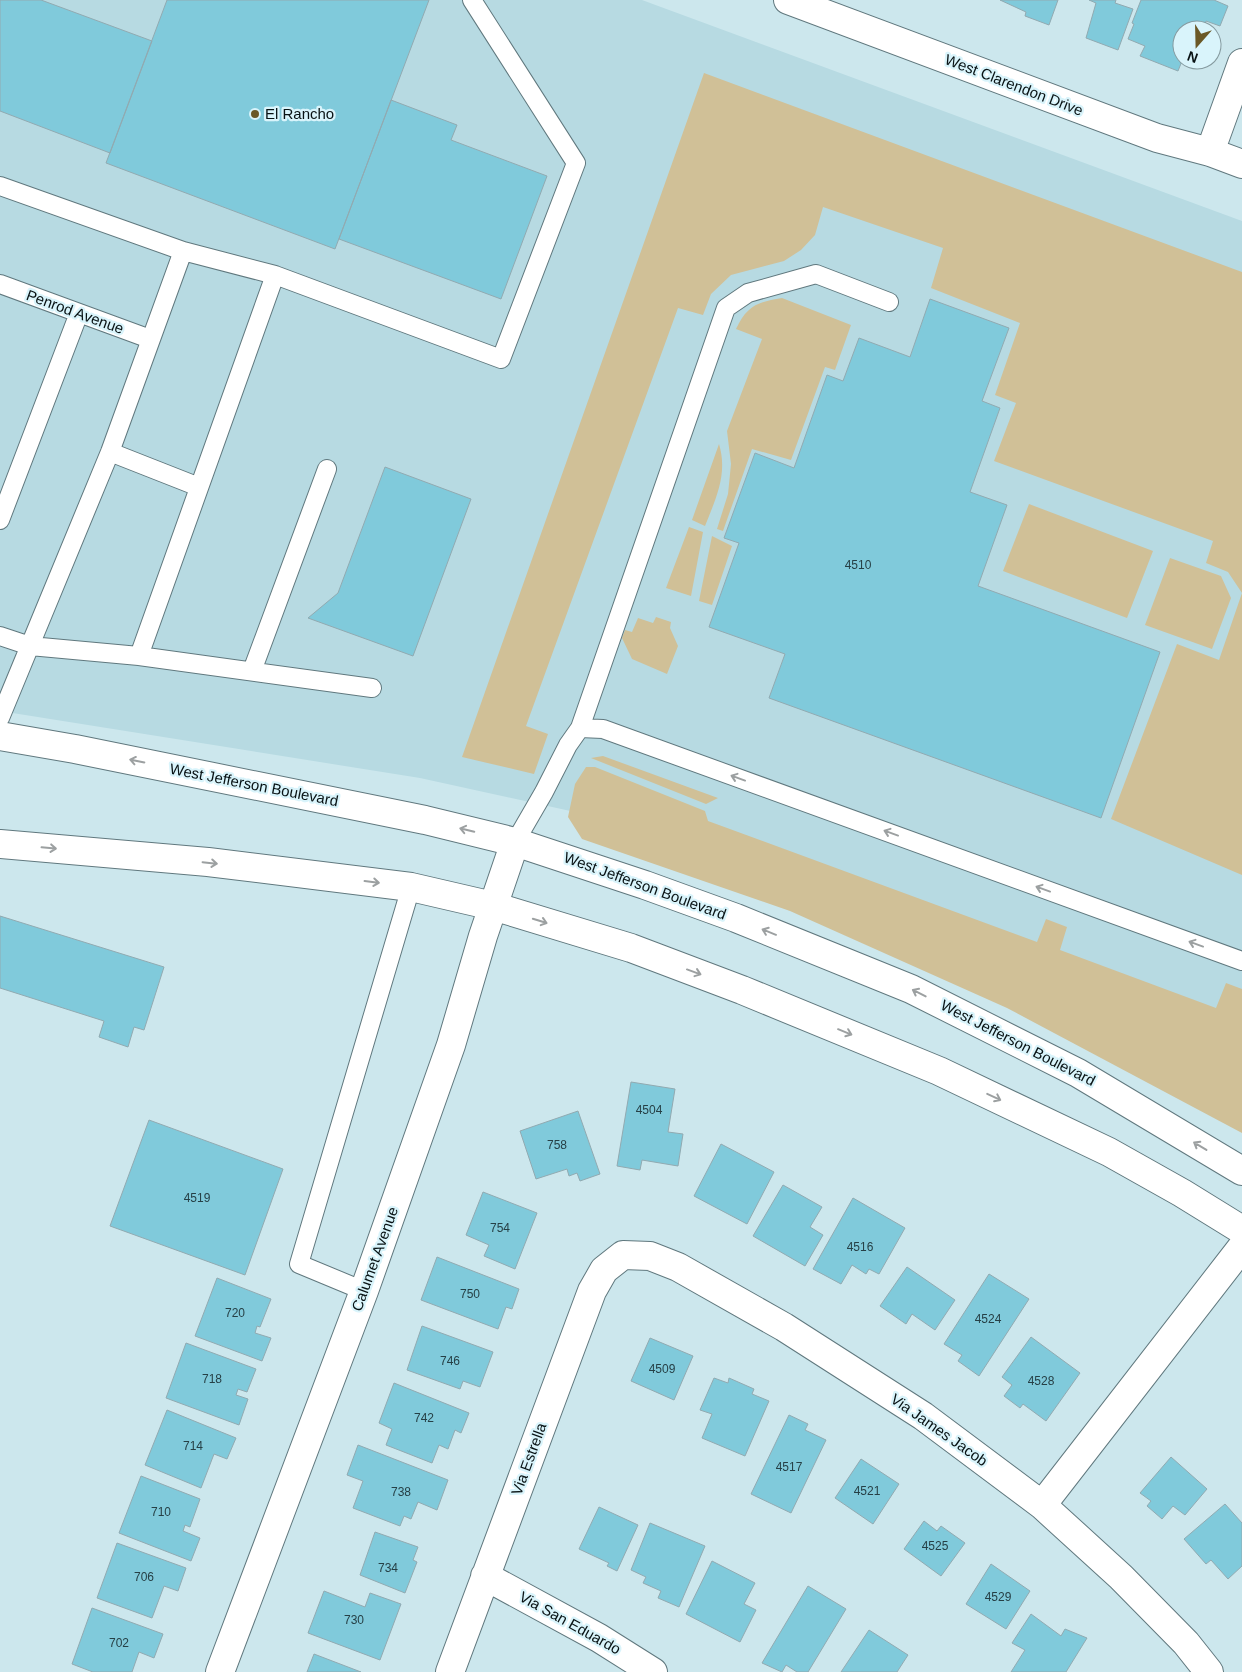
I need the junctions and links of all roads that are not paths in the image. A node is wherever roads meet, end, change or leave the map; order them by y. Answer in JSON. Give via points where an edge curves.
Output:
{"nodes":[{"id":1,"x":472,"y":0,"type":"edge"},
{"id":2,"x":788,"y":0,"type":"edge"},
{"id":3,"x":1242,"y":64,"type":"edge"},
{"id":4,"x":1210,"y":152,"type":"junction"},
{"id":5,"x":1242,"y":164,"type":"edge"},
{"id":6,"x":0,"y":186,"type":"edge"},
{"id":7,"x":183,"y":251,"type":"junction"},
{"id":8,"x":275,"y":275,"type":"junction"},
{"id":9,"x":0,"y":284,"type":"edge"},
{"id":10,"x":888,"y":302,"type":"dead end"},
{"id":11,"x":79,"y":313,"type":"junction"},
{"id":12,"x":150,"y":340,"type":"junction"},
{"id":13,"x":110,"y":452,"type":"junction"},
{"id":14,"x":327,"y":468,"type":"dead end"},
{"id":15,"x":200,"y":487,"type":"junction"},
{"id":16,"x":0,"y":520,"type":"edge"},
{"id":17,"x":0,"y":636,"type":"edge"},
{"id":18,"x":30,"y":646,"type":"junction"},
{"id":19,"x":139,"y":656,"type":"junction"},
{"id":20,"x":252,"y":671,"type":"junction"},
{"id":21,"x":372,"y":688,"type":"dead end"},
{"id":22,"x":0,"y":718,"type":"edge"},
{"id":23,"x":580,"y":728,"type":"junction"},
{"id":24,"x":0,"y":736,"type":"edge"},
{"id":25,"x":515,"y":842,"type":"junction"},
{"id":26,"x":0,"y":844,"type":"edge"},
{"id":27,"x":411,"y":887,"type":"junction"},
{"id":28,"x":493,"y":906,"type":"junction"},
{"id":29,"x":1242,"y":961,"type":"edge"},
{"id":30,"x":1242,"y":1171,"type":"edge"},
{"id":31,"x":1242,"y":1230,"type":"edge"},
{"id":32,"x":1242,"y":1247,"type":"edge"},
{"id":33,"x":623,"y":1255,"type":"joint"},
{"id":34,"x":364,"y":1290,"type":"junction"},
{"id":35,"x":1042,"y":1505,"type":"junction"},
{"id":36,"x":485,"y":1576,"type":"junction"},
{"id":37,"x":220,"y":1672,"type":"edge"},
{"id":38,"x":450,"y":1672,"type":"edge"},
{"id":39,"x":653,"y":1672,"type":"edge"},
{"id":40,"x":1209,"y":1672,"type":"edge"}],
"edges":[{"from":1,"to":8,"type":"lane","via":[[576,162],[501,359]]},
{"from":2,"to":4,"type":"street","name":"West Clarendon Drive","via":[[1157,138]]},
{"from":3,"to":4,"type":"street"},
{"from":4,"to":5,"type":"street","name":"West Clarendon Drive"},
{"from":6,"to":7,"type":"lane"},
{"from":7,"to":8,"type":"lane"},
{"from":7,"to":12,"type":"lane"},
{"from":8,"to":15,"type":"lane"},
{"from":9,"to":11,"type":"lane","name":"Penrod Avenue"},
{"from":10,"to":23,"type":"lane","via":[[816,274],[748,293],[726,308]]},
{"from":11,"to":12,"type":"lane","name":"Penrod Avenue"},
{"from":11,"to":16,"type":"lane"},
{"from":12,"to":13,"type":"lane"},
{"from":13,"to":15,"type":"lane"},
{"from":13,"to":18,"type":"lane"},
{"from":14,"to":20,"type":"lane"},
{"from":15,"to":19,"type":"lane"},
{"from":17,"to":18,"type":"lane"},
{"from":18,"to":19,"type":"lane"},
{"from":18,"to":22,"type":"lane"},
{"from":19,"to":20,"type":"lane"},
{"from":20,"to":21,"type":"lane"},
{"from":23,"to":25,"type":"lane"},
{"from":29,"to":23,"type":"lane","one_way":true,"via":[[603,729]]},
{"from":25,"to":24,"type":"street","name":"West Jefferson Boulevard","one_way":true,"via":[[378,810],[75,748]]},
{"from":25,"to":28,"type":"street","name":"Calumet Avenue"},
{"from":30,"to":25,"type":"street","name":"West Jefferson Boulevard","one_way":true,"via":[[1078,1073],[911,989],[736,918]]},
{"from":26,"to":27,"type":"street","one_way":true,"via":[[208,862]]},
{"from":27,"to":28,"type":"street"},
{"from":27,"to":34,"type":"lane","via":[[299,1264]]},
{"from":28,"to":31,"type":"street","one_way":true,"via":[[631,948],[939,1071],[1109,1152]]},
{"from":28,"to":34,"type":"street","name":"Calumet Avenue","via":[[451,1045]]},
{"from":32,"to":35,"type":"street"},
{"from":33,"to":35,"type":"street","name":"Via James Jacob","via":[[650,1256],[678,1267],[784,1327],[923,1416]]},
{"from":33,"to":36,"type":"street","name":"Via Estrella","via":[[604,1270],[592,1291]]},
{"from":34,"to":37,"type":"street","name":"Calumet Avenue"},
{"from":35,"to":40,"type":"street","name":"Via James Jacob","via":[[1186,1642]]},
{"from":36,"to":38,"type":"street","name":"Via Estrella"},
{"from":36,"to":39,"type":"street","name":"Via San Eduardo","via":[[599,1638]]}]}
